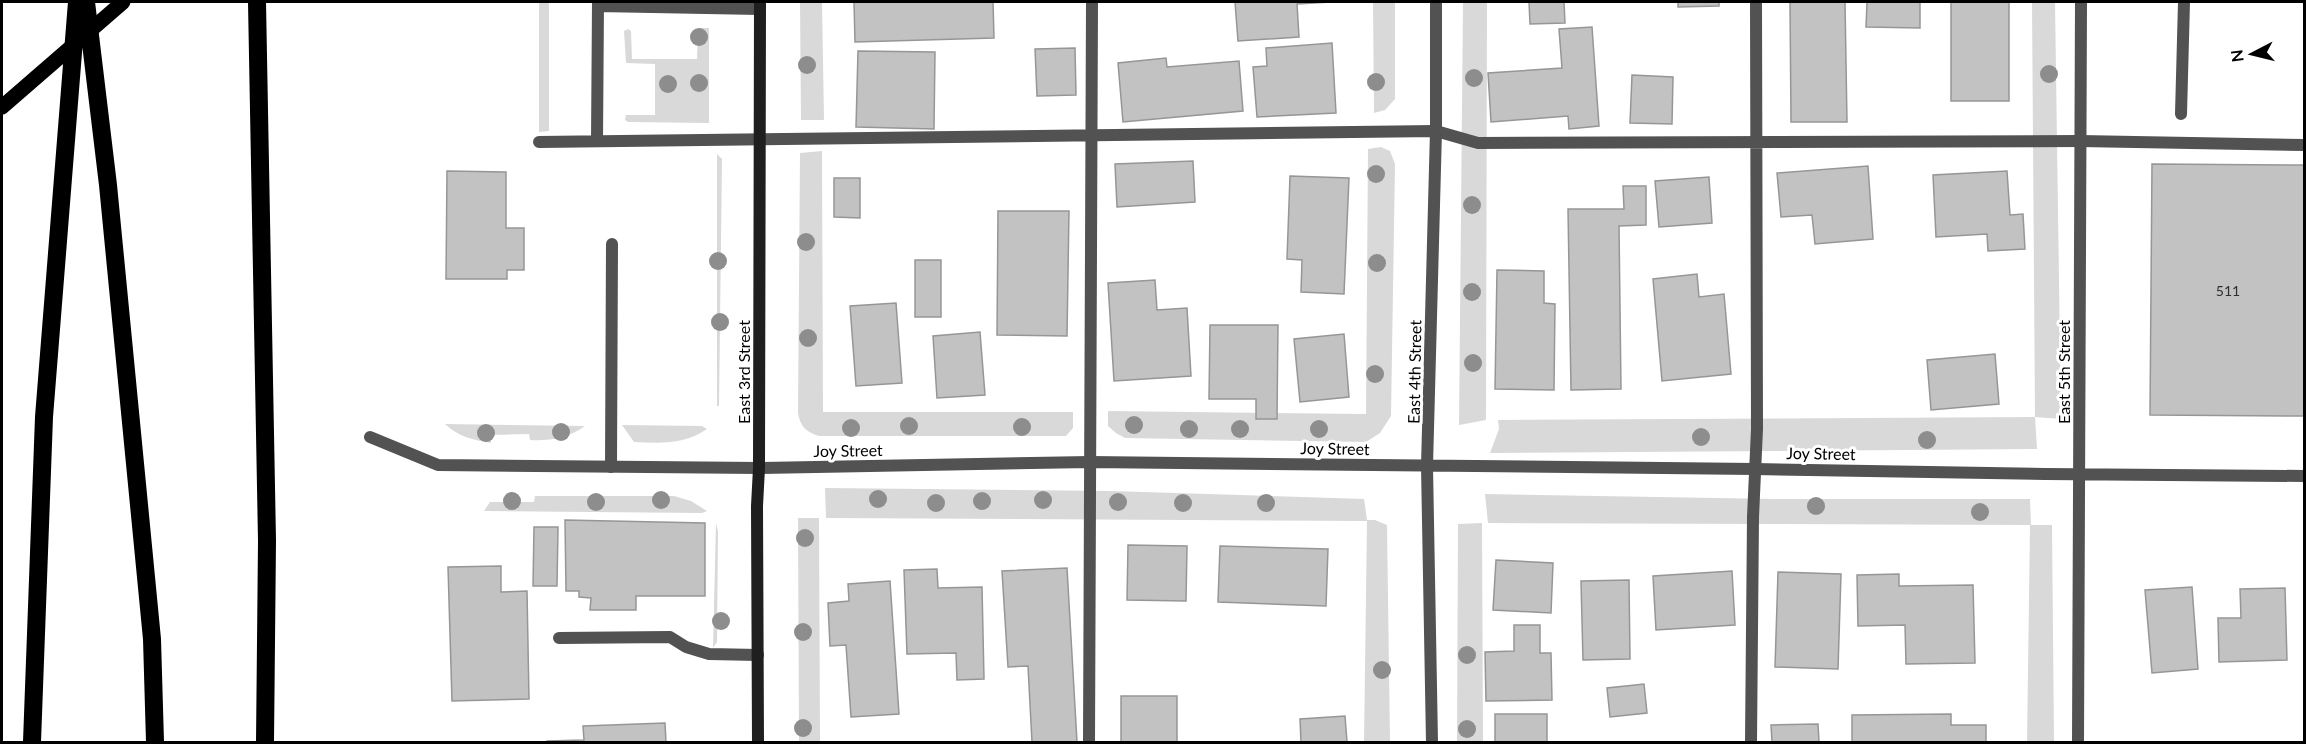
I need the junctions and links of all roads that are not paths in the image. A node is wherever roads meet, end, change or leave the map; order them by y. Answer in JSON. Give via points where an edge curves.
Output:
{"nodes":[{"id":1,"x":77,"y":2,"type":"edge"},
{"id":2,"x":86,"y":2,"type":"edge"},
{"id":3,"x":123,"y":2,"type":"edge"},
{"id":4,"x":257,"y":2,"type":"edge"},
{"id":5,"x":1092,"y":2,"type":"edge"},
{"id":6,"x":1436,"y":2,"type":"edge"},
{"id":7,"x":1756,"y":2,"type":"edge"},
{"id":8,"x":2081,"y":2,"type":"edge"},
{"id":9,"x":2184,"y":2,"type":"edge"},
{"id":10,"x":598,"y":4,"type":"edge"},
{"id":11,"x":760,"y":5,"type":"edge"},
{"id":12,"x":2,"y":107,"type":"edge"},
{"id":13,"x":2181,"y":114,"type":"dead end"},
{"id":14,"x":1436,"y":131,"type":"junction"},
{"id":15,"x":1092,"y":135,"type":"junction"},
{"id":16,"x":760,"y":139,"type":"junction"},
{"id":17,"x":597,"y":141,"type":"junction"},
{"id":18,"x":2080,"y":141,"type":"junction"},
{"id":19,"x":539,"y":142,"type":"dead end"},
{"id":20,"x":1755,"y":143,"type":"junction"},
{"id":21,"x":2304,"y":145,"type":"edge"},
{"id":22,"x":612,"y":244,"type":"dead end"},
{"id":23,"x":370,"y":437,"type":"dead end"},
{"id":24,"x":1090,"y":462,"type":"junction"},
{"id":25,"x":1427,"y":466,"type":"junction"},
{"id":26,"x":611,"y":467,"type":"junction"},
{"id":27,"x":759,"y":468,"type":"junction"},
{"id":28,"x":1755,"y":469,"type":"junction"},
{"id":29,"x":2079,"y":474,"type":"junction"},
{"id":30,"x":2304,"y":476,"type":"edge"},
{"id":31,"x":559,"y":638,"type":"dead end"},
{"id":32,"x":758,"y":655,"type":"junction"},
{"id":33,"x":32,"y":742,"type":"edge"},
{"id":34,"x":155,"y":742,"type":"edge"},
{"id":35,"x":265,"y":742,"type":"edge"},
{"id":36,"x":758,"y":742,"type":"edge"},
{"id":37,"x":1089,"y":742,"type":"edge"},
{"id":38,"x":1432,"y":742,"type":"edge"},
{"id":39,"x":1752,"y":742,"type":"edge"},
{"id":40,"x":2078,"y":742,"type":"edge"}],
"edges":[{"from":1,"to":33,"type":"highway","via":[[44,417]]},
{"from":2,"to":34,"type":"highway","via":[[152,639]]},
{"from":3,"to":12,"type":"main road"},
{"from":4,"to":35,"type":"highway","via":[[267,541]]},
{"from":5,"to":15,"type":"street"},
{"from":6,"to":14,"type":"street","name":"East 4th Street"},
{"from":7,"to":20,"type":"street"},
{"from":8,"to":18,"type":"street","name":"East 5th Street"},
{"from":9,"to":13,"type":"street"},
{"from":10,"to":11,"type":"street"},
{"from":10,"to":17,"type":"street"},
{"from":11,"to":16,"type":"street","name":"East 3rd Street"},
{"from":14,"to":15,"type":"street"},
{"from":14,"to":20,"type":"street","via":[[1478,143]]},
{"from":14,"to":25,"type":"street","name":"East 4th Street"},
{"from":15,"to":16,"type":"street"},
{"from":15,"to":24,"type":"street"},
{"from":16,"to":17,"type":"street"},
{"from":16,"to":27,"type":"street","name":"East 3rd Street"},
{"from":17,"to":19,"type":"street"},
{"from":18,"to":20,"type":"street"},
{"from":18,"to":21,"type":"street"},
{"from":18,"to":29,"type":"street","name":"East 5th Street"},
{"from":20,"to":28,"type":"street"},
{"from":22,"to":26,"type":"street"},
{"from":23,"to":26,"type":"street","name":"Joy Street","via":[[438,465]]},
{"from":24,"to":25,"type":"street","name":"Joy Street"},
{"from":24,"to":27,"type":"street","name":"Joy Street"},
{"from":24,"to":37,"type":"street"},
{"from":25,"to":28,"type":"street","name":"Joy Street"},
{"from":25,"to":38,"type":"street","name":"East 4th Street"},
{"from":26,"to":27,"type":"street","name":"Joy Street"},
{"from":27,"to":32,"type":"street","name":"East 3rd Street"},
{"from":28,"to":29,"type":"street","name":"Joy Street"},
{"from":28,"to":39,"type":"street"},
{"from":29,"to":30,"type":"street","name":"Joy Street"},
{"from":29,"to":40,"type":"street","name":"East 5th Street"},
{"from":31,"to":32,"type":"street","via":[[670,637],[709,654]]},
{"from":32,"to":36,"type":"street","name":"East 3rd Street"}]}
